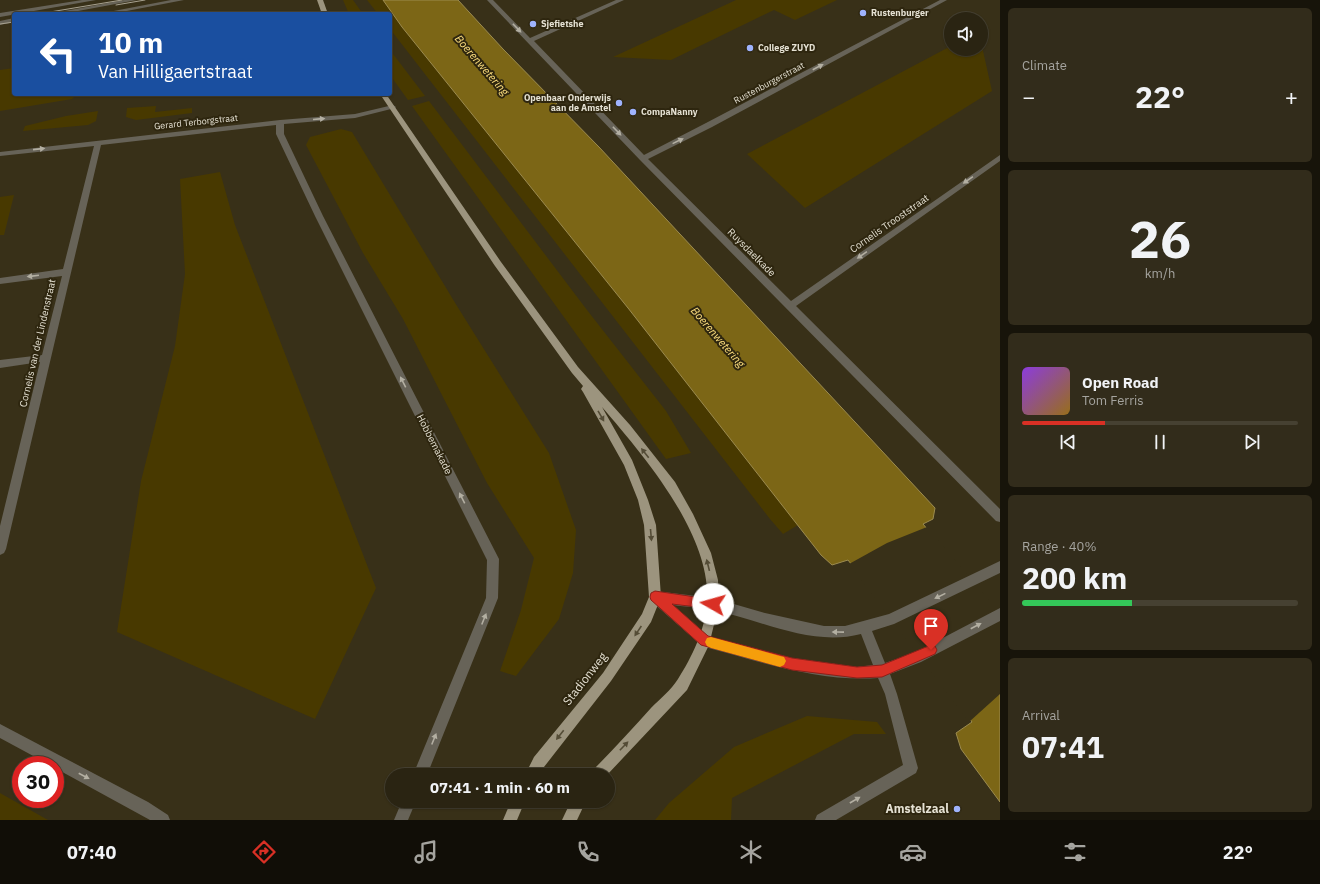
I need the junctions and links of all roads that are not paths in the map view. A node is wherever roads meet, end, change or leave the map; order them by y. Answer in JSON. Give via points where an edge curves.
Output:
{"nodes":[{"id":1,"x":93,"y":0,"type":"edge"},
{"id":2,"x":134,"y":0,"type":"edge"},
{"id":3,"x":181,"y":0,"type":"edge"},
{"id":4,"x":320,"y":0,"type":"edge"},
{"id":5,"x":490,"y":0,"type":"edge"},
{"id":6,"x":621,"y":0,"type":"edge"},
{"id":7,"x":944,"y":0,"type":"edge"},
{"id":8,"x":12,"y":12,"type":"edge"},
{"id":9,"x":13,"y":12,"type":"edge"},
{"id":10,"x":63,"y":12,"type":"edge"},
{"id":11,"x":112,"y":12,"type":"edge"},
{"id":12,"x":324,"y":12,"type":"edge"},
{"id":13,"x":0,"y":14,"type":"edge"},
{"id":14,"x":12,"y":20,"type":"edge"},
{"id":15,"x":0,"y":23,"type":"edge"},
{"id":16,"x":12,"y":27,"type":"edge"},
{"id":17,"x":0,"y":29,"type":"edge"},
{"id":18,"x":529,"y":41,"type":"junction"},
{"id":19,"x":385,"y":96,"type":"edge"},
{"id":20,"x":393,"y":107,"type":"junction"},
{"id":21,"x":280,"y":122,"type":"junction"},
{"id":22,"x":98,"y":143,"type":"junction"},
{"id":23,"x":0,"y":154,"type":"edge"},
{"id":24,"x":1000,"y":157,"type":"edge"},
{"id":25,"x":643,"y":158,"type":"junction"},
{"id":26,"x":66,"y":272,"type":"junction"},
{"id":27,"x":0,"y":281,"type":"edge"},
{"id":28,"x":790,"y":306,"type":"junction"},
{"id":29,"x":45,"y":358,"type":"junction"},
{"id":30,"x":0,"y":364,"type":"edge"},
{"id":31,"x":575,"y":370,"type":"junction"},
{"id":32,"x":1000,"y":517,"type":"edge"},
{"id":33,"x":0,"y":549,"type":"edge"},
{"id":34,"x":1000,"y":567,"type":"edge"},
{"id":35,"x":655,"y":597,"type":"junction"},
{"id":36,"x":713,"y":604,"type":"junction"},
{"id":37,"x":1000,"y":614,"type":"edge"},
{"id":38,"x":865,"y":628,"type":"junction"},
{"id":39,"x":705,"y":641,"type":"junction"},
{"id":40,"x":882,"y":671,"type":"junction"},
{"id":41,"x":0,"y":731,"type":"edge"},
{"id":42,"x":423,"y":768,"type":"edge"},
{"id":43,"x":536,"y":768,"type":"edge"},
{"id":44,"x":605,"y":768,"type":"edge"},
{"id":45,"x":406,"y":808,"type":"edge"},
{"id":46,"x":515,"y":808,"type":"edge"},
{"id":47,"x":575,"y":808,"type":"edge"},
{"id":48,"x":163,"y":820,"type":"edge"},
{"id":49,"x":401,"y":820,"type":"edge"},
{"id":50,"x":510,"y":820,"type":"edge"},
{"id":51,"x":569,"y":820,"type":"edge"},
{"id":52,"x":822,"y":820,"type":"edge"}],
"edges":[{"from":1,"to":9,"type":"street"},
{"from":2,"to":10,"type":"street"},
{"from":3,"to":11,"type":"street"},
{"from":4,"to":12,"type":"main road"},
{"from":5,"to":18,"type":"street","name":"Ruysdaelkade","one_way":true},
{"from":6,"to":18,"type":"street"},
{"from":25,"to":7,"type":"street","name":"Rustenburgerstraat","one_way":true},
{"from":8,"to":13,"type":"street"},
{"from":14,"to":15,"type":"street"},
{"from":16,"to":17,"type":"street"},
{"from":18,"to":25,"type":"street","name":"Ruysdaelkade","one_way":true},
{"from":19,"to":20,"type":"main road"},
{"from":21,"to":20,"type":"street","name":"Gerard Terborgstraat","one_way":true,"via":[[355,116]]},
{"from":20,"to":31,"type":"main road","via":[[494,258]]},
{"from":21,"to":22,"type":"street","name":"Gerard Terborgstraat"},
{"from":42,"to":21,"type":"street","name":"Hobbemakade","one_way":true,"via":[[492,598],[493,559],[319,216],[280,134]]},
{"from":23,"to":22,"type":"street","name":"Gerard Terborgstraat","one_way":true},
{"from":22,"to":26,"type":"street","name":"Cornelis van der Lindenstraat"},
{"from":24,"to":28,"type":"street","name":"Cornelis Trooststraat","one_way":true},
{"from":25,"to":28,"type":"street","name":"Ruysdaelkade"},
{"from":26,"to":27,"type":"street","one_way":true},
{"from":26,"to":29,"type":"street","name":"Cornelis van der Lindenstraat"},
{"from":28,"to":32,"type":"street","name":"Ruysdaelkade"},
{"from":29,"to":30,"type":"street"},
{"from":29,"to":33,"type":"street","name":"Cornelis van der Lindenstraat"},
{"from":31,"to":35,"type":"main road","one_way":true,"via":[[628,463],[642,500],[650,525]]},
{"from":36,"to":31,"type":"main road","one_way":true,"via":[[712,580],[705,553],[689,518],[670,486],[626,428]]},
{"from":34,"to":38,"type":"street","one_way":true,"via":[[890,620]]},
{"from":35,"to":36,"type":"street"},
{"from":35,"to":39,"type":"street"},
{"from":35,"to":43,"type":"main road","name":"Stadionweg","one_way":true,"via":[[647,618],[607,677]]},
{"from":38,"to":36,"type":"street","one_way":true,"via":[[845,632],[824,632]]},
{"from":36,"to":39,"type":"main road"},
{"from":40,"to":37,"type":"street","one_way":true,"via":[[917,658]]},
{"from":38,"to":40,"type":"street"},
{"from":39,"to":40,"type":"street","via":[[792,664],[857,673]]},
{"from":44,"to":39,"type":"main road","one_way":true,"via":[[682,685]]},
{"from":52,"to":40,"type":"street","one_way":true,"via":[[911,768],[891,694]]},
{"from":41,"to":48,"type":"street","one_way":true},
{"from":45,"to":49,"type":"street"},
{"from":46,"to":50,"type":"main road"},
{"from":47,"to":51,"type":"main road"}]}
